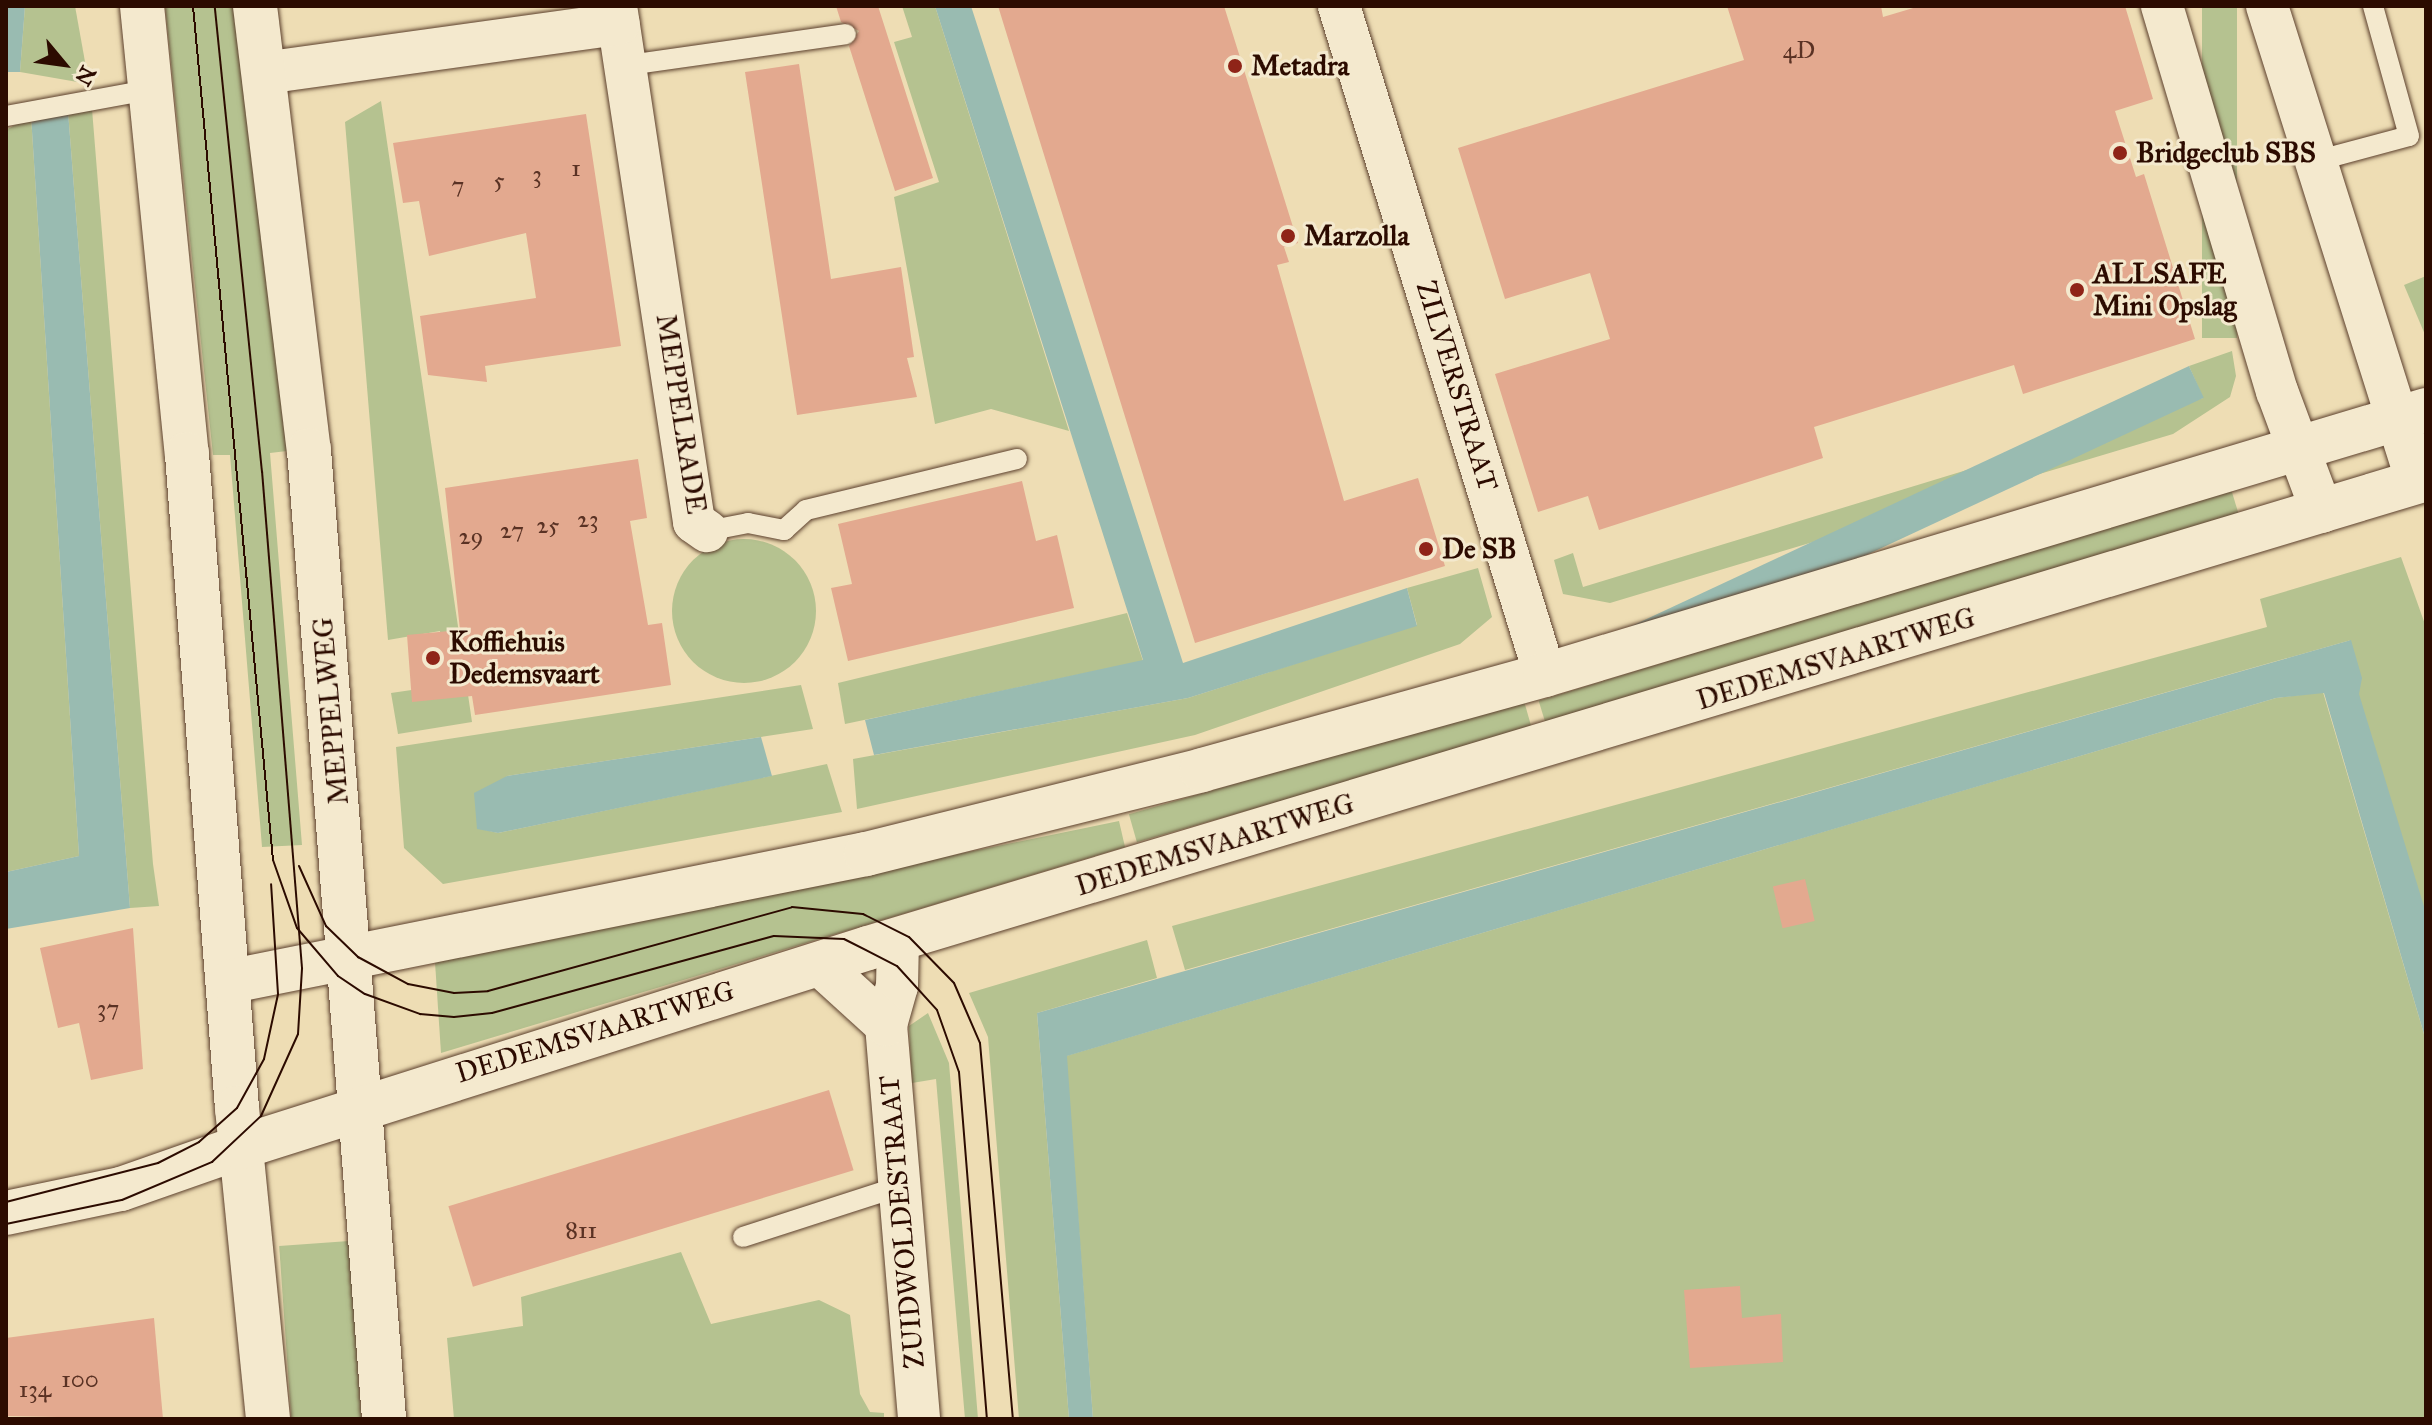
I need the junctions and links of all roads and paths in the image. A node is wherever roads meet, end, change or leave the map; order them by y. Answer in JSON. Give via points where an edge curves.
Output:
{"nodes":[{"id":1,"x":142,"y":6,"type":"edge"},
{"id":2,"x":255,"y":6,"type":"edge"},
{"id":3,"x":1339,"y":6,"type":"edge"},
{"id":4,"x":2162,"y":6,"type":"edge"},
{"id":5,"x":2267,"y":6,"type":"edge"},
{"id":6,"x":2373,"y":6,"type":"edge"},
{"id":7,"x":618,"y":15,"type":"edge"},
{"id":8,"x":846,"y":34,"type":"dead end"},
{"id":9,"x":629,"y":65,"type":"junction"},
{"id":10,"x":264,"y":73,"type":"junction"},
{"id":11,"x":153,"y":89,"type":"junction"},
{"id":12,"x":6,"y":116,"type":"edge"},
{"id":13,"x":2316,"y":161,"type":"junction"},
{"id":14,"x":2410,"y":416,"type":"edge"},
{"id":15,"x":2299,"y":448,"type":"junction"},
{"id":16,"x":1017,"y":459,"type":"dead end"},
{"id":17,"x":2421,"y":481,"type":"edge"},
{"id":18,"x":2322,"y":512,"type":"junction"},
{"id":19,"x":707,"y":531,"type":"joint"},
{"id":20,"x":1545,"y":675,"type":"junction"},
{"id":21,"x":898,"y":939,"type":"junction"},
{"id":22,"x":350,"y":959,"type":"junction"},
{"id":23,"x":819,"y":964,"type":"junction"},
{"id":24,"x":232,"y":981,"type":"junction"},
{"id":25,"x":886,"y":1025,"type":"junction"},
{"id":26,"x":361,"y":1105,"type":"junction"},
{"id":27,"x":241,"y":1147,"type":"junction"},
{"id":28,"x":898,"y":1187,"type":"junction"},
{"id":29,"x":6,"y":1213,"type":"edge"},
{"id":30,"x":743,"y":1237,"type":"dead end"},
{"id":31,"x":268,"y":1419,"type":"edge"},
{"id":32,"x":384,"y":1419,"type":"edge"},
{"id":33,"x":919,"y":1419,"type":"edge"}],
"edges":[{"from":1,"to":11,"type":"main road"},
{"from":2,"to":10,"type":"main road","name":"MEPPELWEG"},
{"from":3,"to":20,"type":"street","name":"ZILVERSTRAAT"},
{"from":4,"to":15,"type":"street"},
{"from":5,"to":13,"type":"street"},
{"from":6,"to":13,"type":"lane","via":[[2409,136]]},
{"from":7,"to":9,"type":"street","name":"MEPPELRADE"},
{"from":7,"to":10,"type":"street","name":"MEPPELRADE"},
{"from":8,"to":9,"type":"lane"},
{"from":9,"to":19,"type":"street","name":"MEPPELRADE","via":[[694,522]]},
{"from":10,"to":22,"type":"main road","name":"MEPPELWEG","via":[[309,450]]},
{"from":11,"to":12,"type":"lane"},
{"from":11,"to":24,"type":"main road"},
{"from":13,"to":14,"type":"street"},
{"from":14,"to":15,"type":"main road"},
{"from":14,"to":17,"type":"street"},
{"from":15,"to":18,"type":"street"},
{"from":15,"to":20,"type":"main road"},
{"from":16,"to":19,"type":"lane","name":"MEPPELRADE","via":[[806,510],[784,530],[748,523]]},
{"from":17,"to":18,"type":"main road","name":"DEDEMSVAARTWEG"},
{"from":18,"to":21,"type":"main road","name":"DEDEMSVAARTWEG"},
{"from":20,"to":22,"type":"main road","via":[[866,854]]},
{"from":21,"to":23,"type":"main road","name":"DEDEMSVAARTWEG"},
{"from":21,"to":25,"type":"street","name":"ZUIDWOLDESTRAAT","via":[[897,986]]},
{"from":22,"to":24,"type":"main road"},
{"from":22,"to":26,"type":"main road","name":"MEPPELWEG"},
{"from":23,"to":25,"type":"street"},
{"from":23,"to":26,"type":"main road","name":"DEDEMSVAARTWEG"},
{"from":24,"to":27,"type":"main road"},
{"from":25,"to":28,"type":"street","name":"ZUIDWOLDESTRAAT"},
{"from":26,"to":27,"type":"main road","name":"DEDEMSVAARTWEG"},
{"from":26,"to":32,"type":"main road","name":"MEPPELWEG"},
{"from":27,"to":29,"type":"main road","name":"DEDEMSVAARTWEG","via":[[121,1189]]},
{"from":27,"to":31,"type":"main road"},
{"from":28,"to":30,"type":"lane"},
{"from":28,"to":33,"type":"street","name":"ZUIDWOLDESTRAAT"}]}
